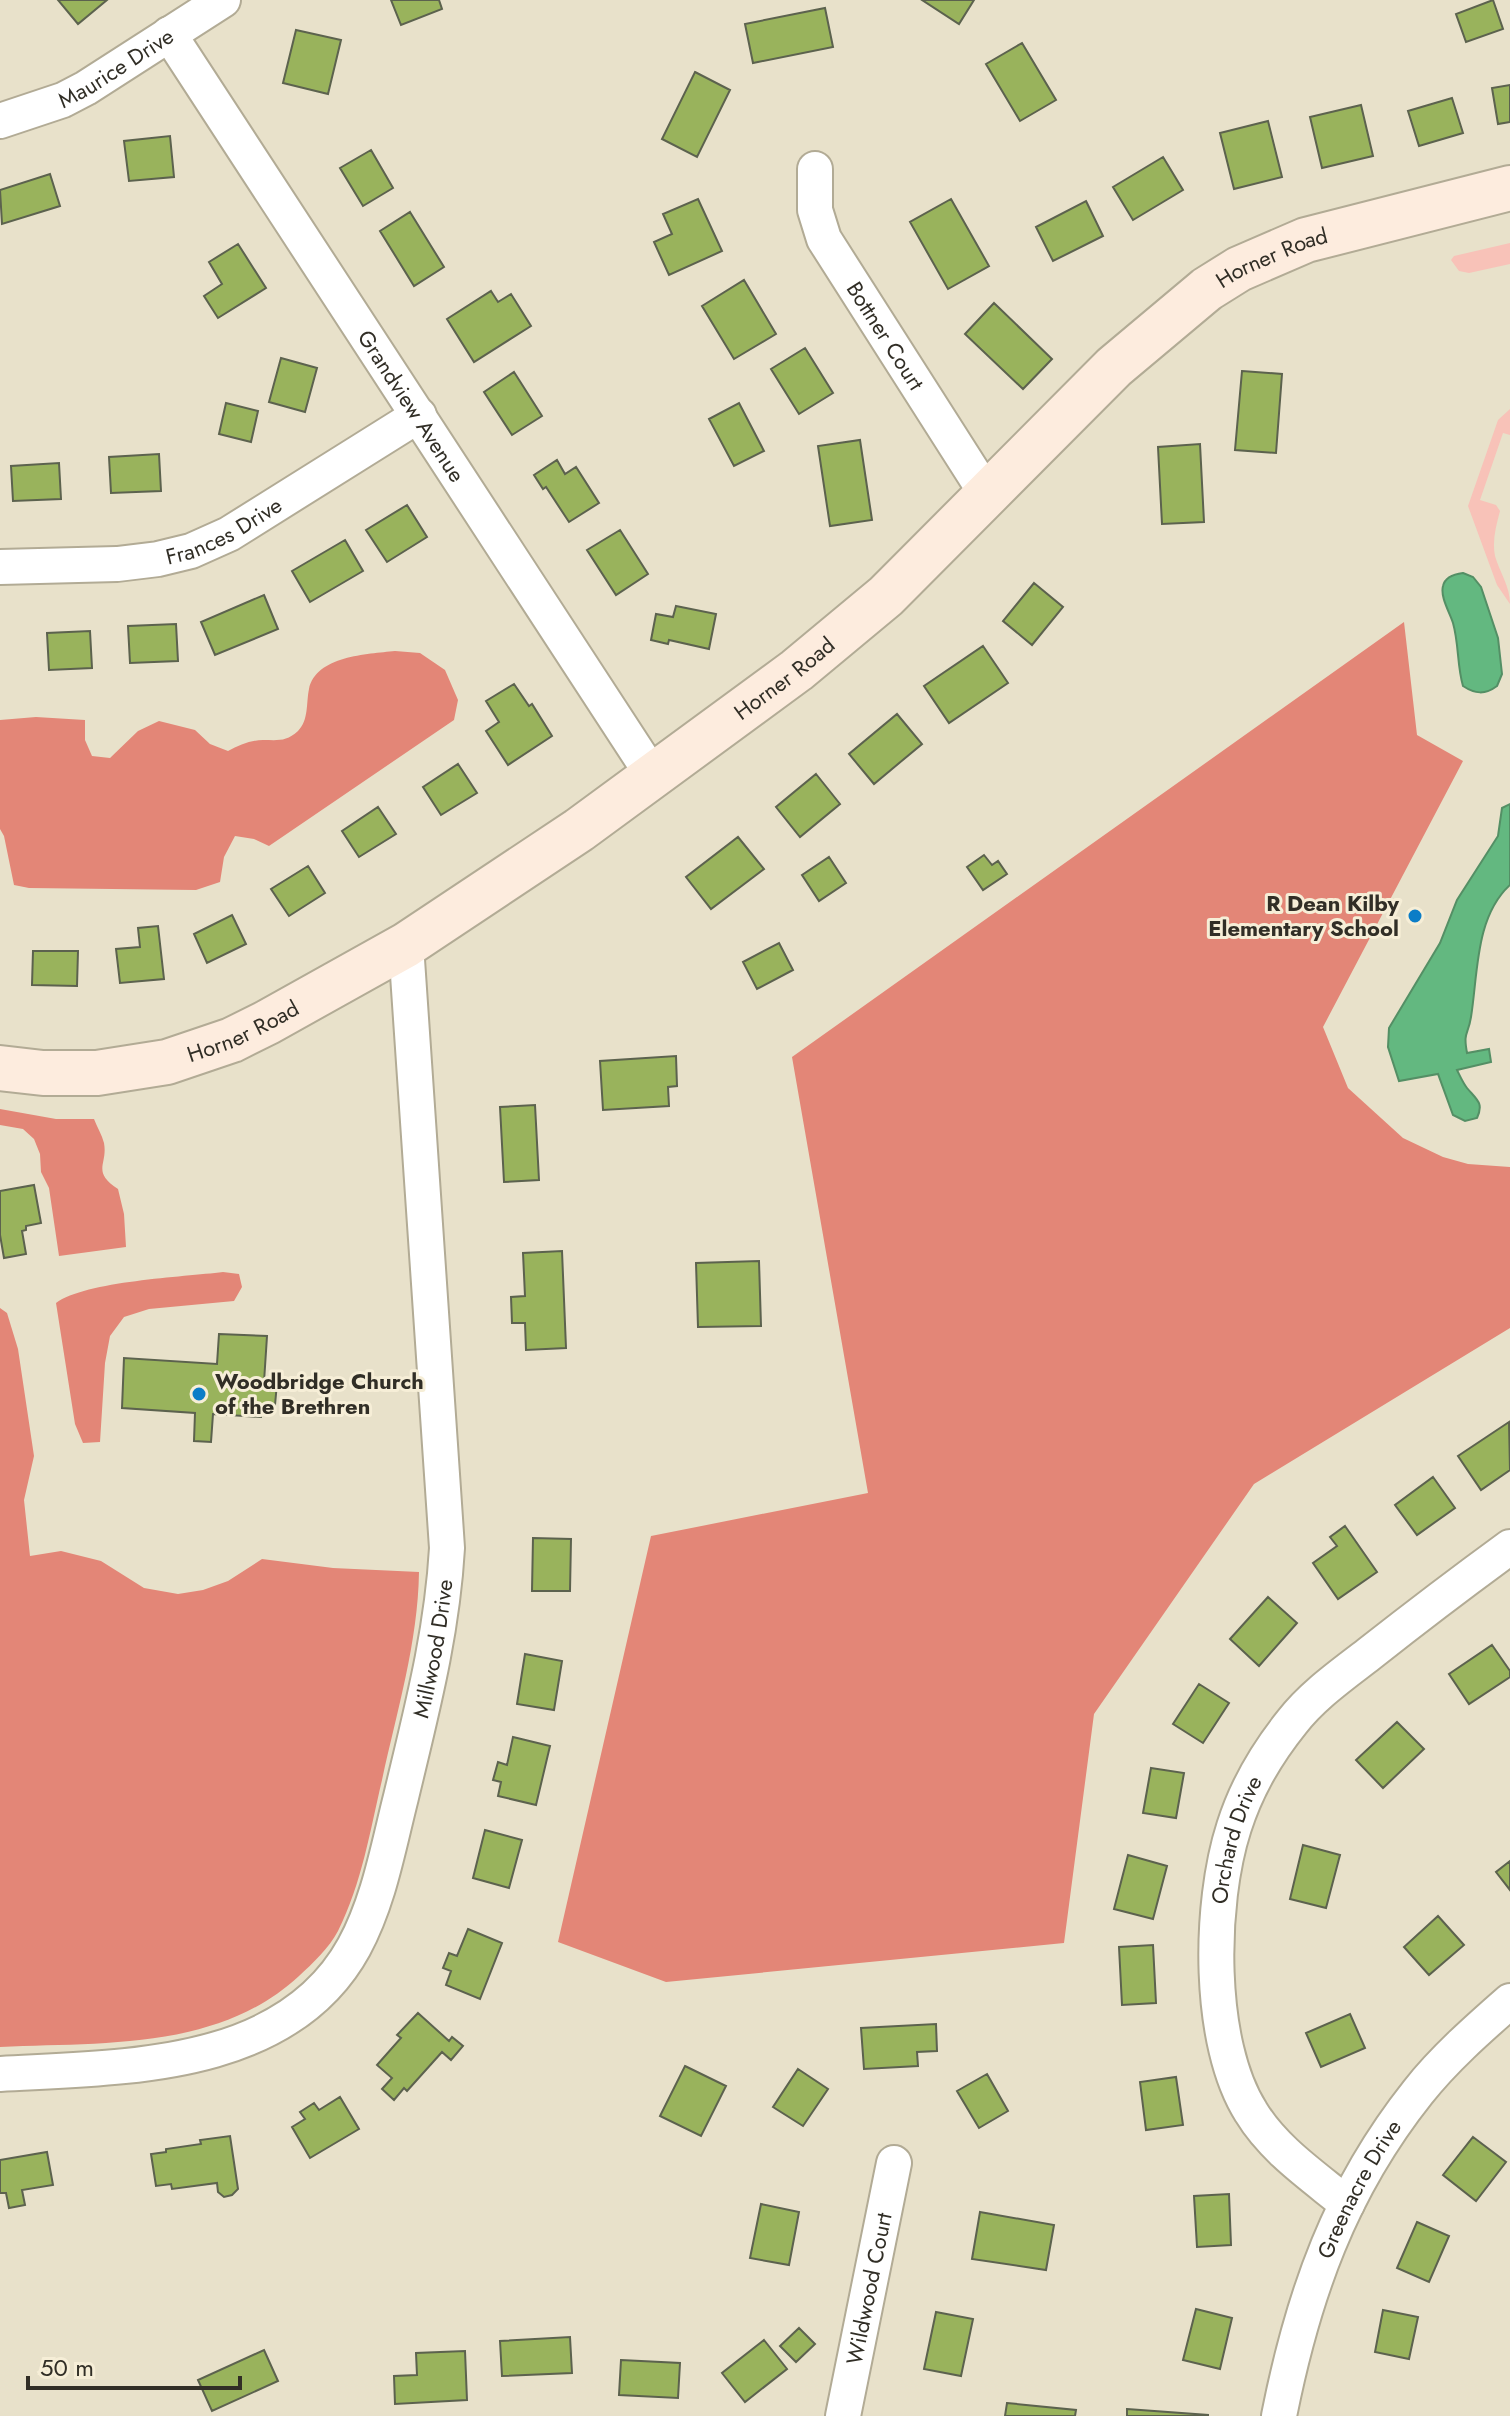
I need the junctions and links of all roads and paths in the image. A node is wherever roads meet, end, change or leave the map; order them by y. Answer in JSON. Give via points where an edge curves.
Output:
{"nodes":[{"id":1,"x":223,"y":0,"type":"edge"},
{"id":2,"x":169,"y":34,"type":"junction"},
{"id":3,"x":0,"y":121,"type":"edge"},
{"id":4,"x":815,"y":169,"type":"dead end"},
{"id":5,"x":1510,"y":188,"type":"edge"},
{"id":6,"x":419,"y":415,"type":"junction"},
{"id":7,"x":986,"y":493,"type":"junction"},
{"id":8,"x":0,"y":567,"type":"edge"},
{"id":9,"x":653,"y":776,"type":"junction"},
{"id":10,"x":406,"y":945,"type":"junction"},
{"id":11,"x":0,"y":1068,"type":"edge"},
{"id":12,"x":1510,"y":1547,"type":"edge"},
{"id":13,"x":1510,"y":2001,"type":"edge"},
{"id":14,"x":0,"y":2074,"type":"edge"},
{"id":15,"x":894,"y":2163,"type":"dead end"},
{"id":16,"x":1347,"y":2204,"type":"junction"},
{"id":17,"x":843,"y":2416,"type":"edge"},
{"id":18,"x":1279,"y":2416,"type":"edge"}],
"edges":[{"from":1,"to":2,"type":"street","name":"Maurice Drive"},
{"from":2,"to":3,"type":"street","name":"Maurice Drive","via":[[63,100]]},
{"from":2,"to":6,"type":"street","name":"Grandview Avenue"},
{"from":4,"to":7,"type":"street","name":"Bottner Court","via":[[815,210],[824,239]]},
{"from":5,"to":7,"type":"main road","name":"Horner Road","via":[[1306,240],[1239,269],[1114,367]]},
{"from":6,"to":8,"type":"street","name":"Frances Drive","via":[[229,534],[191,551],[117,564]]},
{"from":6,"to":9,"type":"street","name":"Grandview Avenue"},
{"from":7,"to":9,"type":"main road","name":"Horner Road","via":[[886,596],[797,670]]},
{"from":9,"to":10,"type":"main road","name":"Horner Road"},
{"from":10,"to":11,"type":"main road","name":"Horner Road","via":[[268,1022],[182,1058],[97,1073]]},
{"from":10,"to":14,"type":"street","name":"Millwood Drive","via":[[447,1548],[434,1661],[376,1897],[353,1949],[332,1979],[271,2027],[182,2058]]},
{"from":12,"to":16,"type":"street","name":"Orchard Drive","via":[[1318,1694],[1267,1756],[1233,1828],[1216,1940],[1218,1994],[1238,2086],[1271,2140]]},
{"from":13,"to":16,"type":"street","name":"Greenacre Drive","via":[[1419,2090]]},
{"from":15,"to":17,"type":"street","name":"Wildwood Court"},
{"from":16,"to":18,"type":"street","name":"Greenacre Drive","via":[[1313,2281]]}]}
